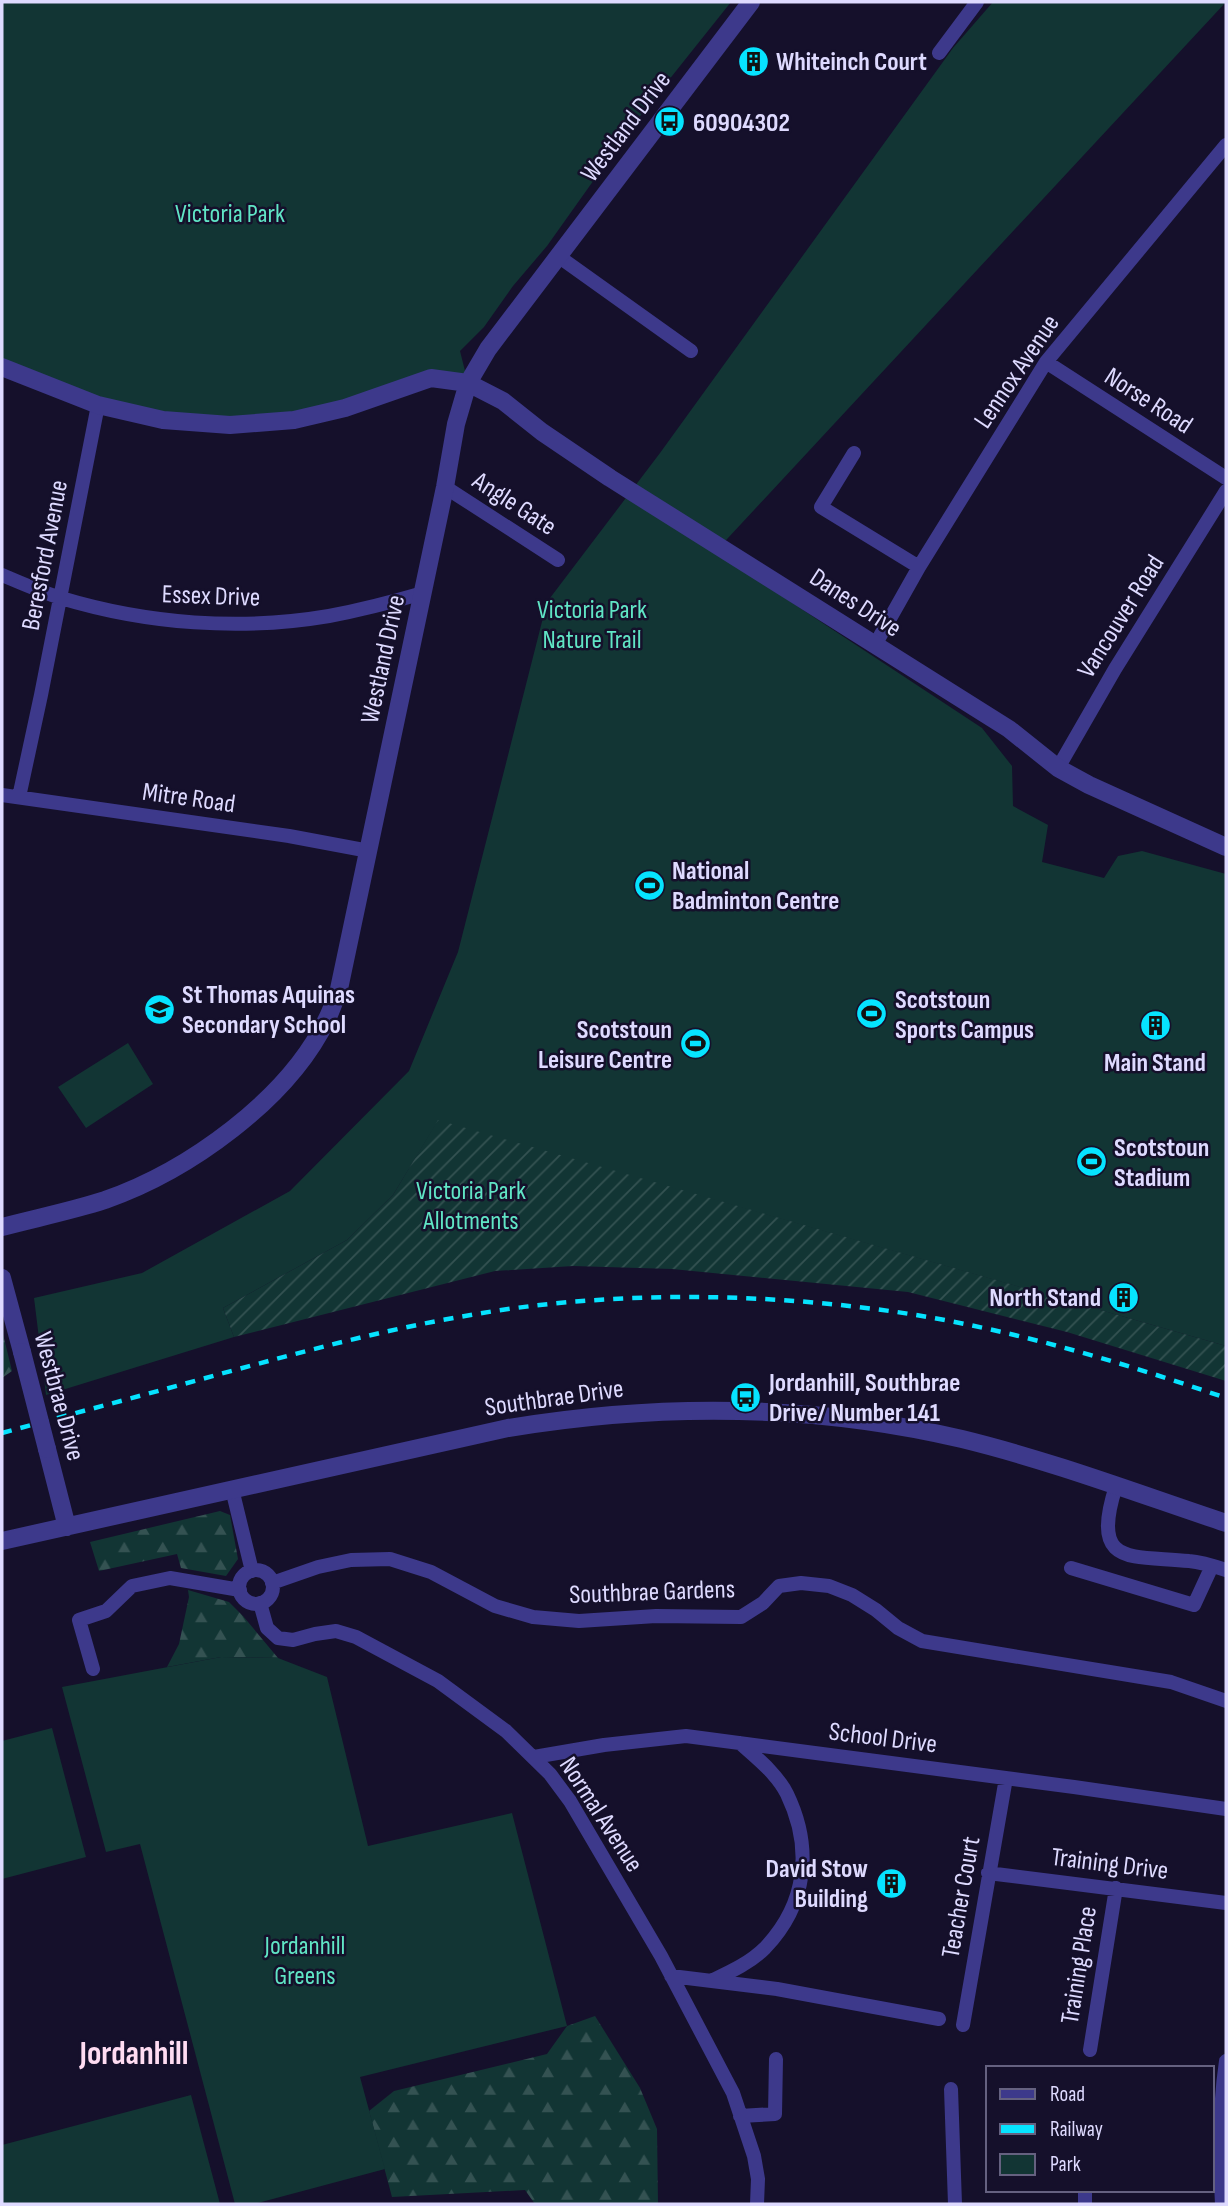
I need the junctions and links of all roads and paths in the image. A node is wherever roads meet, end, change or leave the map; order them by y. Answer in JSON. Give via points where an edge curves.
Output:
{"nodes":[{"id":1,"x":751,"y":2,"type":"edge"},
{"id":2,"x":977,"y":2,"type":"edge"},
{"id":3,"x":939,"y":53,"type":"dead end"},
{"id":4,"x":1226,"y":145,"type":"edge"},
{"id":5,"x":558,"y":256,"type":"junction"},
{"id":6,"x":691,"y":351,"type":"dead end"},
{"id":7,"x":1046,"y":362,"type":"junction"},
{"id":8,"x":2,"y":367,"type":"edge"},
{"id":9,"x":468,"y":383,"type":"junction"},
{"id":10,"x":98,"y":405,"type":"junction"},
{"id":11,"x":854,"y":453,"type":"dead end"},
{"id":12,"x":1226,"y":478,"type":"edge"},
{"id":13,"x":445,"y":487,"type":"junction"},
{"id":14,"x":1226,"y":491,"type":"edge"},
{"id":15,"x":558,"y":560,"type":"dead end"},
{"id":16,"x":919,"y":567,"type":"junction"},
{"id":17,"x":2,"y":575,"type":"edge"},
{"id":18,"x":422,"y":593,"type":"junction"},
{"id":19,"x":60,"y":598,"type":"junction"},
{"id":20,"x":875,"y":645,"type":"junction"},
{"id":21,"x":1058,"y":768,"type":"junction"},
{"id":22,"x":2,"y":794,"type":"edge"},
{"id":23,"x":19,"y":797,"type":"junction"},
{"id":24,"x":1226,"y":847,"type":"edge"},
{"id":25,"x":369,"y":850,"type":"junction"},
{"id":26,"x":2,"y":1227,"type":"edge"},
{"id":27,"x":2,"y":1278,"type":"edge"},
{"id":28,"x":1116,"y":1486,"type":"junction"},
{"id":29,"x":232,"y":1489,"type":"junction"},
{"id":30,"x":1226,"y":1523,"type":"edge"},
{"id":31,"x":67,"y":1527,"type":"junction"},
{"id":32,"x":2,"y":1541,"type":"edge"},
{"id":33,"x":1219,"y":1568,"type":"edge"},
{"id":34,"x":1071,"y":1569,"type":"dead end"},
{"id":35,"x":252,"y":1571,"type":"junction"},
{"id":36,"x":272,"y":1583,"type":"junction"},
{"id":37,"x":240,"y":1590,"type":"junction"},
{"id":38,"x":260,"y":1604,"type":"junction"},
{"id":39,"x":93,"y":1670,"type":"dead end"},
{"id":40,"x":1226,"y":1701,"type":"edge"},
{"id":41,"x":740,"y":1743,"type":"junction"},
{"id":42,"x":534,"y":1757,"type":"junction"},
{"id":43,"x":1006,"y":1778,"type":"junction"},
{"id":44,"x":1226,"y":1809,"type":"edge"},
{"id":45,"x":988,"y":1873,"type":"junction"},
{"id":46,"x":1116,"y":1888,"type":"junction"},
{"id":47,"x":1226,"y":1903,"type":"edge"},
{"id":48,"x":671,"y":1976,"type":"junction"},
{"id":49,"x":711,"y":1981,"type":"junction"},
{"id":50,"x":939,"y":2019,"type":"dead end"},
{"id":51,"x":963,"y":2025,"type":"dead end"},
{"id":52,"x":1090,"y":2050,"type":"dead end"},
{"id":53,"x":776,"y":2059,"type":"dead end"},
{"id":54,"x":1226,"y":2062,"type":"edge"},
{"id":55,"x":951,"y":2089,"type":"dead end"},
{"id":56,"x":1224,"y":2094,"type":"edge"},
{"id":57,"x":740,"y":2116,"type":"junction"},
{"id":58,"x":757,"y":2204,"type":"edge"},
{"id":59,"x":954,"y":2204,"type":"edge"},
{"id":60,"x":1222,"y":2204,"type":"edge"}],
"edges":[{"from":1,"to":5,"type":"street","name":"Westland Drive"},
{"from":2,"to":3,"type":"street"},
{"from":4,"to":7,"type":"street","name":"Lennox Avenue"},
{"from":5,"to":6,"type":"street"},
{"from":5,"to":9,"type":"street","name":"Westland Drive"},
{"from":7,"to":12,"type":"street","name":"Norse Road"},
{"from":7,"to":16,"type":"street","name":"Lennox Avenue"},
{"from":8,"to":10,"type":"street","name":"Danes Drive"},
{"from":9,"to":10,"type":"street","name":"Danes Drive","via":[[431,378],[294,420],[230,425],[163,420]]},
{"from":9,"to":13,"type":"street","name":"Westland Drive"},
{"from":9,"to":20,"type":"street","name":"Danes Drive","via":[[503,401],[610,478]]},
{"from":10,"to":19,"type":"street","name":"Beresford Avenue"},
{"from":11,"to":16,"type":"street","via":[[821,507]]},
{"from":13,"to":15,"type":"street","name":"Angle Gate"},
{"from":13,"to":18,"type":"street","name":"Westland Drive"},
{"from":14,"to":21,"type":"street","name":"Vancouver Road"},
{"from":16,"to":20,"type":"street","name":"Lennox Avenue"},
{"from":17,"to":19,"type":"street","name":"Essex Drive"},
{"from":18,"to":19,"type":"street","name":"Essex Drive","via":[[331,615],[253,623],[125,614]]},
{"from":18,"to":25,"type":"street","name":"Westland Drive"},
{"from":19,"to":23,"type":"street","name":"Beresford Avenue"},
{"from":20,"to":21,"type":"street","name":"Danes Drive","via":[[1009,729]]},
{"from":21,"to":24,"type":"street","name":"Danes Drive"},
{"from":22,"to":23,"type":"street","name":"Mitre Road"},
{"from":23,"to":25,"type":"street","name":"Mitre Road"},
{"from":25,"to":26,"type":"street","name":"Westland Drive","via":[[339,989],[327,1020],[289,1075],[246,1118],[201,1153],[149,1182],[104,1200]]},
{"from":27,"to":31,"type":"street","name":"Westbrae Drive","bridge":true},
{"from":28,"to":29,"type":"street","name":"Southbrae Drive","via":[[1000,1449],[884,1424],[813,1415],[681,1410],[508,1428]]},
{"from":28,"to":30,"type":"street","name":"Southbrae Drive"},
{"from":28,"to":33,"type":"street","via":[[1108,1526],[1116,1549],[1125,1555]]},
{"from":29,"to":31,"type":"street","name":"Southbrae Drive"},
{"from":29,"to":35,"type":"street"},
{"from":31,"to":32,"type":"street","name":"Southbrae Drive"},
{"from":33,"to":34,"type":"street","via":[[1194,1605]]},
{"from":35,"to":36,"type":"street","via":[[267,1574]]},
{"from":35,"to":37,"type":"street","via":[[241,1580]]},
{"from":36,"to":38,"type":"street","via":[[269,1598]]},
{"from":36,"to":40,"type":"street","name":"Southbrae Gardens","via":[[351,1560],[390,1559],[431,1572],[495,1606],[533,1617],[579,1621],[741,1617],[779,1586],[829,1586],[852,1595],[922,1641],[1171,1682]]},
{"from":37,"to":38,"type":"street","via":[[244,1599]]},
{"from":37,"to":39,"type":"street","via":[[170,1578],[132,1586],[106,1611],[79,1620]]},
{"from":38,"to":42,"type":"street","name":"Normal Avenue","via":[[267,1628],[278,1638],[293,1640],[336,1632],[356,1637],[438,1681]]},
{"from":41,"to":42,"type":"street","name":"School Drive","via":[[686,1736]]},
{"from":41,"to":43,"type":"street","name":"School Drive"},
{"from":41,"to":49,"type":"street","via":[[786,1792],[802,1848],[801,1886],[784,1924],[764,1949]]},
{"from":42,"to":48,"type":"street","name":"Normal Avenue","via":[[570,1801]]},
{"from":43,"to":44,"type":"street","name":"School Drive"},
{"from":43,"to":45,"type":"street","name":"Teacher Court"},
{"from":45,"to":46,"type":"street","name":"Training Drive"},
{"from":45,"to":51,"type":"street","name":"Teacher Court"},
{"from":46,"to":47,"type":"street","name":"Training Drive"},
{"from":46,"to":52,"type":"street","name":"Training Place"},
{"from":48,"to":49,"type":"street"},
{"from":48,"to":57,"type":"street","name":"Normal Avenue","via":[[733,2093]]},
{"from":49,"to":50,"type":"street"},
{"from":53,"to":57,"type":"street","via":[[775,2114]]},
{"from":54,"to":56,"type":"street"},
{"from":55,"to":59,"type":"street"},
{"from":56,"to":60,"type":"street","via":[[1219,2152]]},
{"from":57,"to":58,"type":"street","name":"Normal Avenue","via":[[754,2155]]}]}
